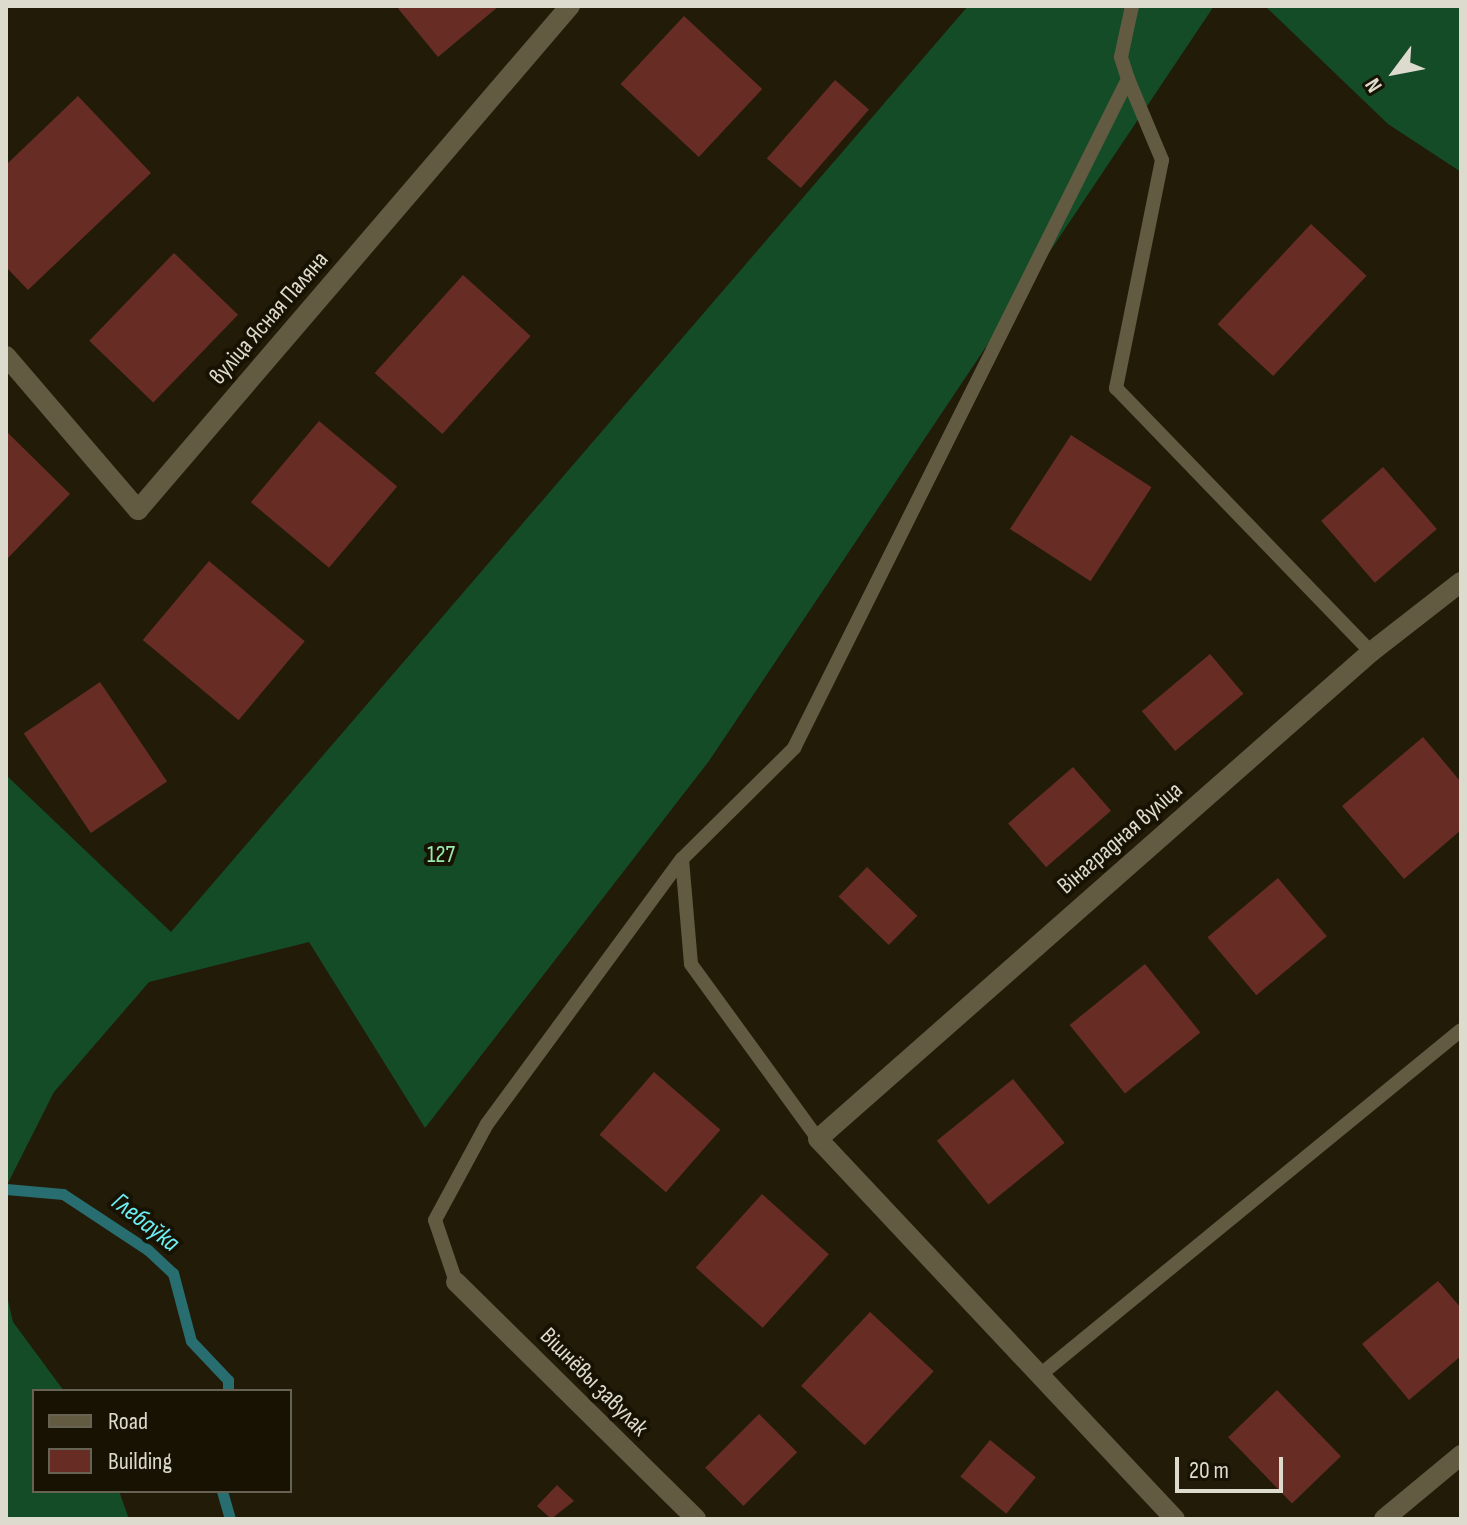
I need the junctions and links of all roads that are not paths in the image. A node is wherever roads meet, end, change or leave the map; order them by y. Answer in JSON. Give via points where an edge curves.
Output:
{"nodes":[{"id":1,"x":570,"y":6,"type":"edge"},
{"id":2,"x":1132,"y":6,"type":"edge"},
{"id":3,"x":1128,"y":79,"type":"junction"},
{"id":4,"x":6,"y":356,"type":"edge"},
{"id":5,"x":1461,"y":582,"type":"edge"},
{"id":6,"x":1371,"y":652,"type":"junction"},
{"id":7,"x":682,"y":859,"type":"junction"},
{"id":8,"x":1461,"y":1030,"type":"edge"},
{"id":9,"x":818,"y":1139,"type":"junction"},
{"id":10,"x":456,"y":1282,"type":"joint"},
{"id":11,"x":1040,"y":1375,"type":"junction"},
{"id":12,"x":1461,"y":1455,"type":"edge"},
{"id":13,"x":696,"y":1519,"type":"edge"},
{"id":14,"x":1175,"y":1519,"type":"edge"},
{"id":15,"x":1384,"y":1519,"type":"edge"}],
"edges":[{"from":1,"to":4,"type":"street","name":"вуліца Ясная Паляна","via":[[138,510]]},
{"from":2,"to":3,"type":"lane","via":[[1121,57]]},
{"from":3,"to":6,"type":"lane","via":[[1162,160],[1116,388]]},
{"from":3,"to":7,"type":"lane","via":[[794,748]]},
{"from":5,"to":6,"type":"street","name":"Вінаградная вуліца"},
{"from":6,"to":9,"type":"street","name":"Вінаградная вуліца"},
{"from":7,"to":9,"type":"lane","via":[[691,964]]},
{"from":7,"to":10,"type":"lane","via":[[487,1124],[435,1220]]},
{"from":8,"to":11,"type":"lane"},
{"from":9,"to":11,"type":"street"},
{"from":10,"to":13,"type":"street","name":"Вішнёвы завулак"},
{"from":11,"to":14,"type":"street"},
{"from":12,"to":15,"type":"street"}]}
